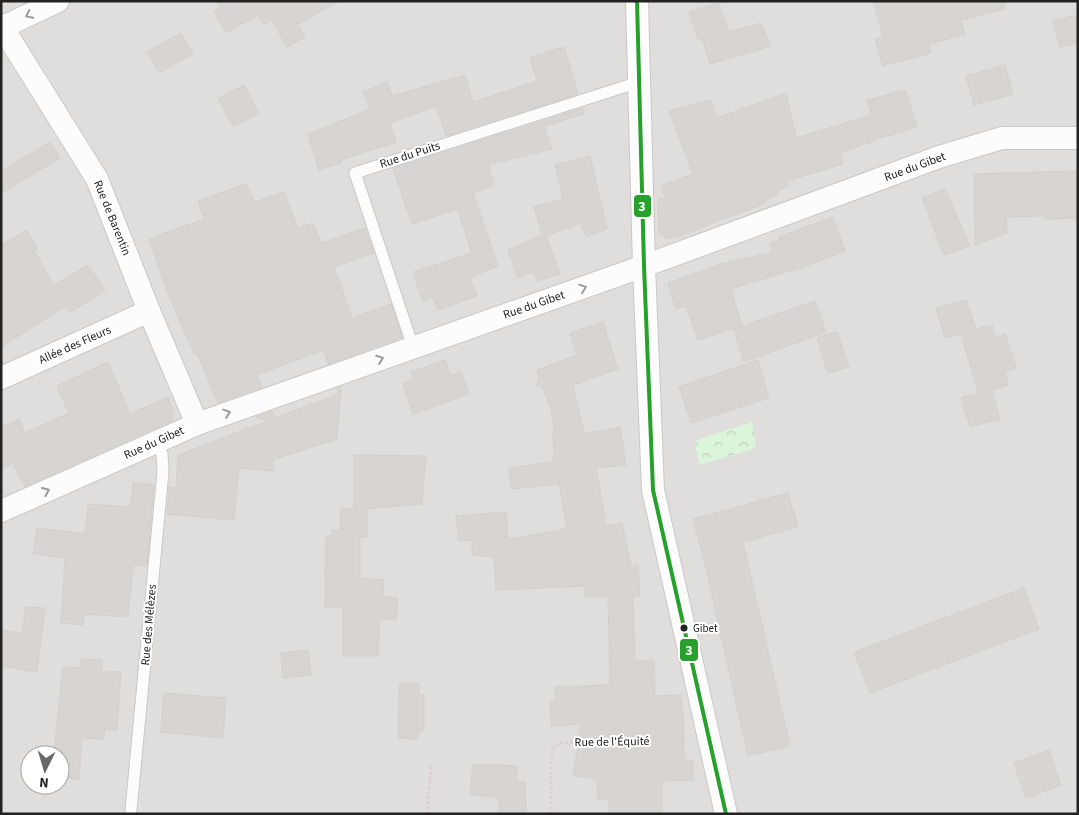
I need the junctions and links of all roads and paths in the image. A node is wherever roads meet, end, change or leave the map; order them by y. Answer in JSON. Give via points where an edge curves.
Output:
{"nodes":[{"id":1,"x":58,"y":1,"type":"edge"},
{"id":2,"x":637,"y":1,"type":"edge"},
{"id":3,"x":2,"y":27,"type":"edge"},
{"id":4,"x":639,"y":82,"type":"junction"},
{"id":5,"x":1078,"y":138,"type":"edge"},
{"id":6,"x":644,"y":266,"type":"junction"},
{"id":7,"x":149,"y":311,"type":"junction"},
{"id":8,"x":413,"y":348,"type":"junction"},
{"id":9,"x":1,"y":378,"type":"edge"},
{"id":10,"x":197,"y":424,"type":"junction"},
{"id":11,"x":156,"y":442,"type":"junction"},
{"id":12,"x":1,"y":511,"type":"edge"},
{"id":13,"x":709,"y":739,"type":"junction"},
{"id":14,"x":432,"y":765,"type":"dead end"},
{"id":15,"x":131,"y":810,"type":"dead end"},
{"id":16,"x":427,"y":814,"type":"edge"},
{"id":17,"x":551,"y":814,"type":"edge"},
{"id":18,"x":726,"y":814,"type":"edge"}],
"edges":[{"from":1,"to":3,"type":"street","one_way":true},
{"from":2,"to":4,"type":"street"},
{"from":3,"to":7,"type":"street","name":"Rue de Barentin","via":[[97,179]]},
{"from":4,"to":6,"type":"street"},
{"from":4,"to":8,"type":"lane","name":"Rue du Puits","via":[[355,173]]},
{"from":5,"to":6,"type":"street","name":"Rue du Gibet","via":[[1002,138],[939,157]]},
{"from":8,"to":6,"type":"street","name":"Rue du Gibet","one_way":true},
{"from":6,"to":13,"type":"street","via":[[653,490]]},
{"from":7,"to":9,"type":"street","name":"Allée des Fleurs"},
{"from":7,"to":10,"type":"street","name":"Rue de Barentin"},
{"from":10,"to":8,"type":"street","name":"Rue du Gibet","one_way":true},
{"from":10,"to":11,"type":"street","name":"Rue du Gibet"},
{"from":12,"to":11,"type":"street","name":"Rue du Gibet","one_way":true},
{"from":11,"to":15,"type":"lane","name":"Rue des Mélèzes","via":[[162,454],[164,472]]},
{"from":13,"to":17,"type":"path","name":"Rue de l'Équité","via":[[559,743],[553,749],[551,760]]},
{"from":13,"to":18,"type":"street"},
{"from":14,"to":16,"type":"path"}]}
